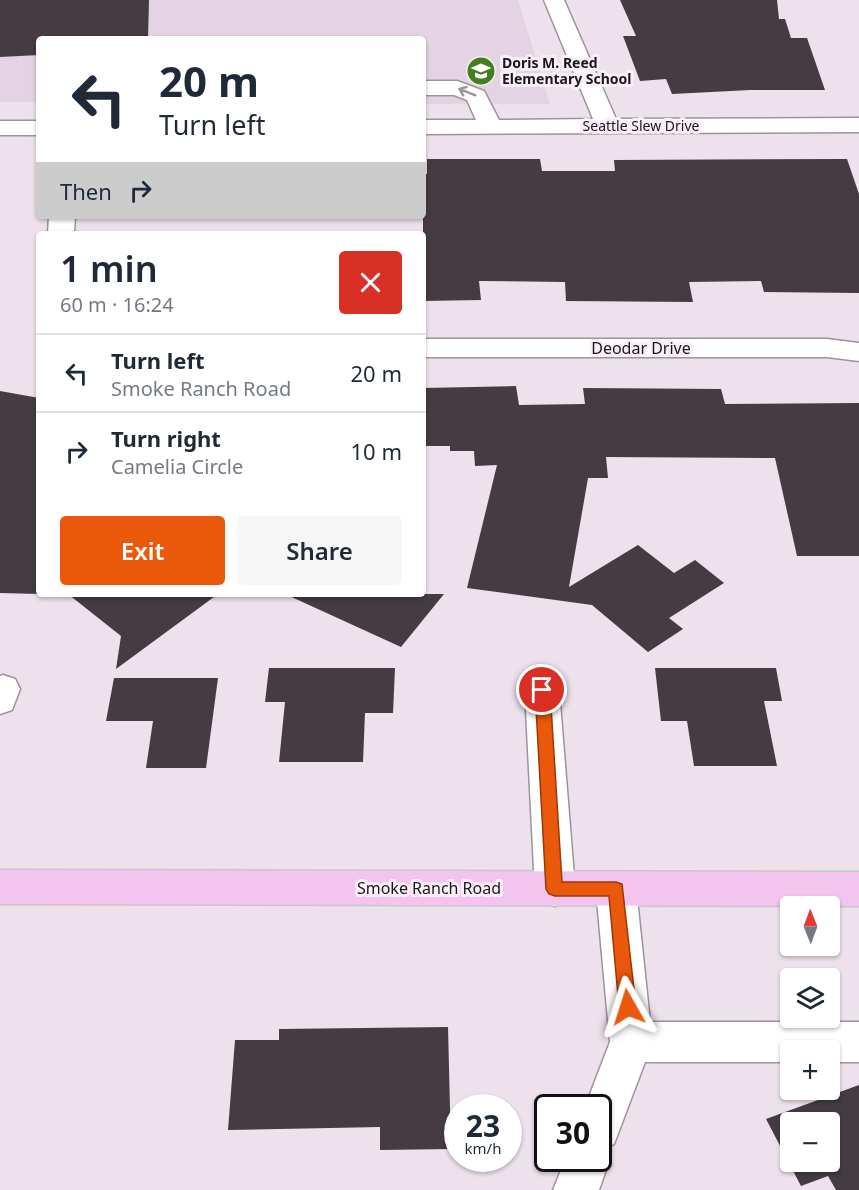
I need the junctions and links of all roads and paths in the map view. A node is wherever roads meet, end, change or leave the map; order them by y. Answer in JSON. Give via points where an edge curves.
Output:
{"nodes":[{"id":1,"x":554,"y":0,"type":"edge"},
{"id":2,"x":426,"y":88,"type":"edge"},
{"id":3,"x":859,"y":125,"type":"edge"},
{"id":4,"x":426,"y":127,"type":"edge"},
{"id":5,"x":491,"y":127,"type":"junction"},
{"id":6,"x":609,"y":127,"type":"junction"},
{"id":7,"x":0,"y":128,"type":"edge"},
{"id":8,"x":36,"y":128,"type":"edge"},
{"id":9,"x":426,"y":348,"type":"edge"},
{"id":10,"x":859,"y":352,"type":"edge"},
{"id":11,"x":542,"y":690,"type":"dead end"},
{"id":12,"x":0,"y":887,"type":"edge"},
{"id":13,"x":555,"y":889,"type":"junction"},
{"id":14,"x":616,"y":889,"type":"junction"},
{"id":15,"x":859,"y":890,"type":"edge"},
{"id":16,"x":631,"y":1042,"type":"junction"},
{"id":17,"x":859,"y":1042,"type":"edge"},
{"id":18,"x":611,"y":1094,"type":"edge"},
{"id":19,"x":583,"y":1172,"type":"edge"},
{"id":20,"x":576,"y":1190,"type":"edge"}],
"edges":[{"from":1,"to":6,"type":"street"},
{"from":5,"to":2,"type":"street","one_way":true,"via":[[476,96],[457,88]]},
{"from":3,"to":6,"type":"street","name":"Seattle Slew Drive"},
{"from":4,"to":5,"type":"street","name":"Seattle Slew Drive"},
{"from":5,"to":6,"type":"street","name":"Seattle Slew Drive"},
{"from":7,"to":8,"type":"street"},
{"from":9,"to":10,"type":"street","name":"Deodar Drive","via":[[827,348]]},
{"from":11,"to":13,"type":"street"},
{"from":12,"to":13,"type":"main road","name":"Smoke Ranch Road"},
{"from":13,"to":14,"type":"main road","name":"Smoke Ranch Road"},
{"from":14,"to":15,"type":"main road","name":"Smoke Ranch Road"},
{"from":14,"to":16,"type":"street"},
{"from":16,"to":17,"type":"street"},
{"from":16,"to":18,"type":"street"},
{"from":19,"to":20,"type":"street"}]}
